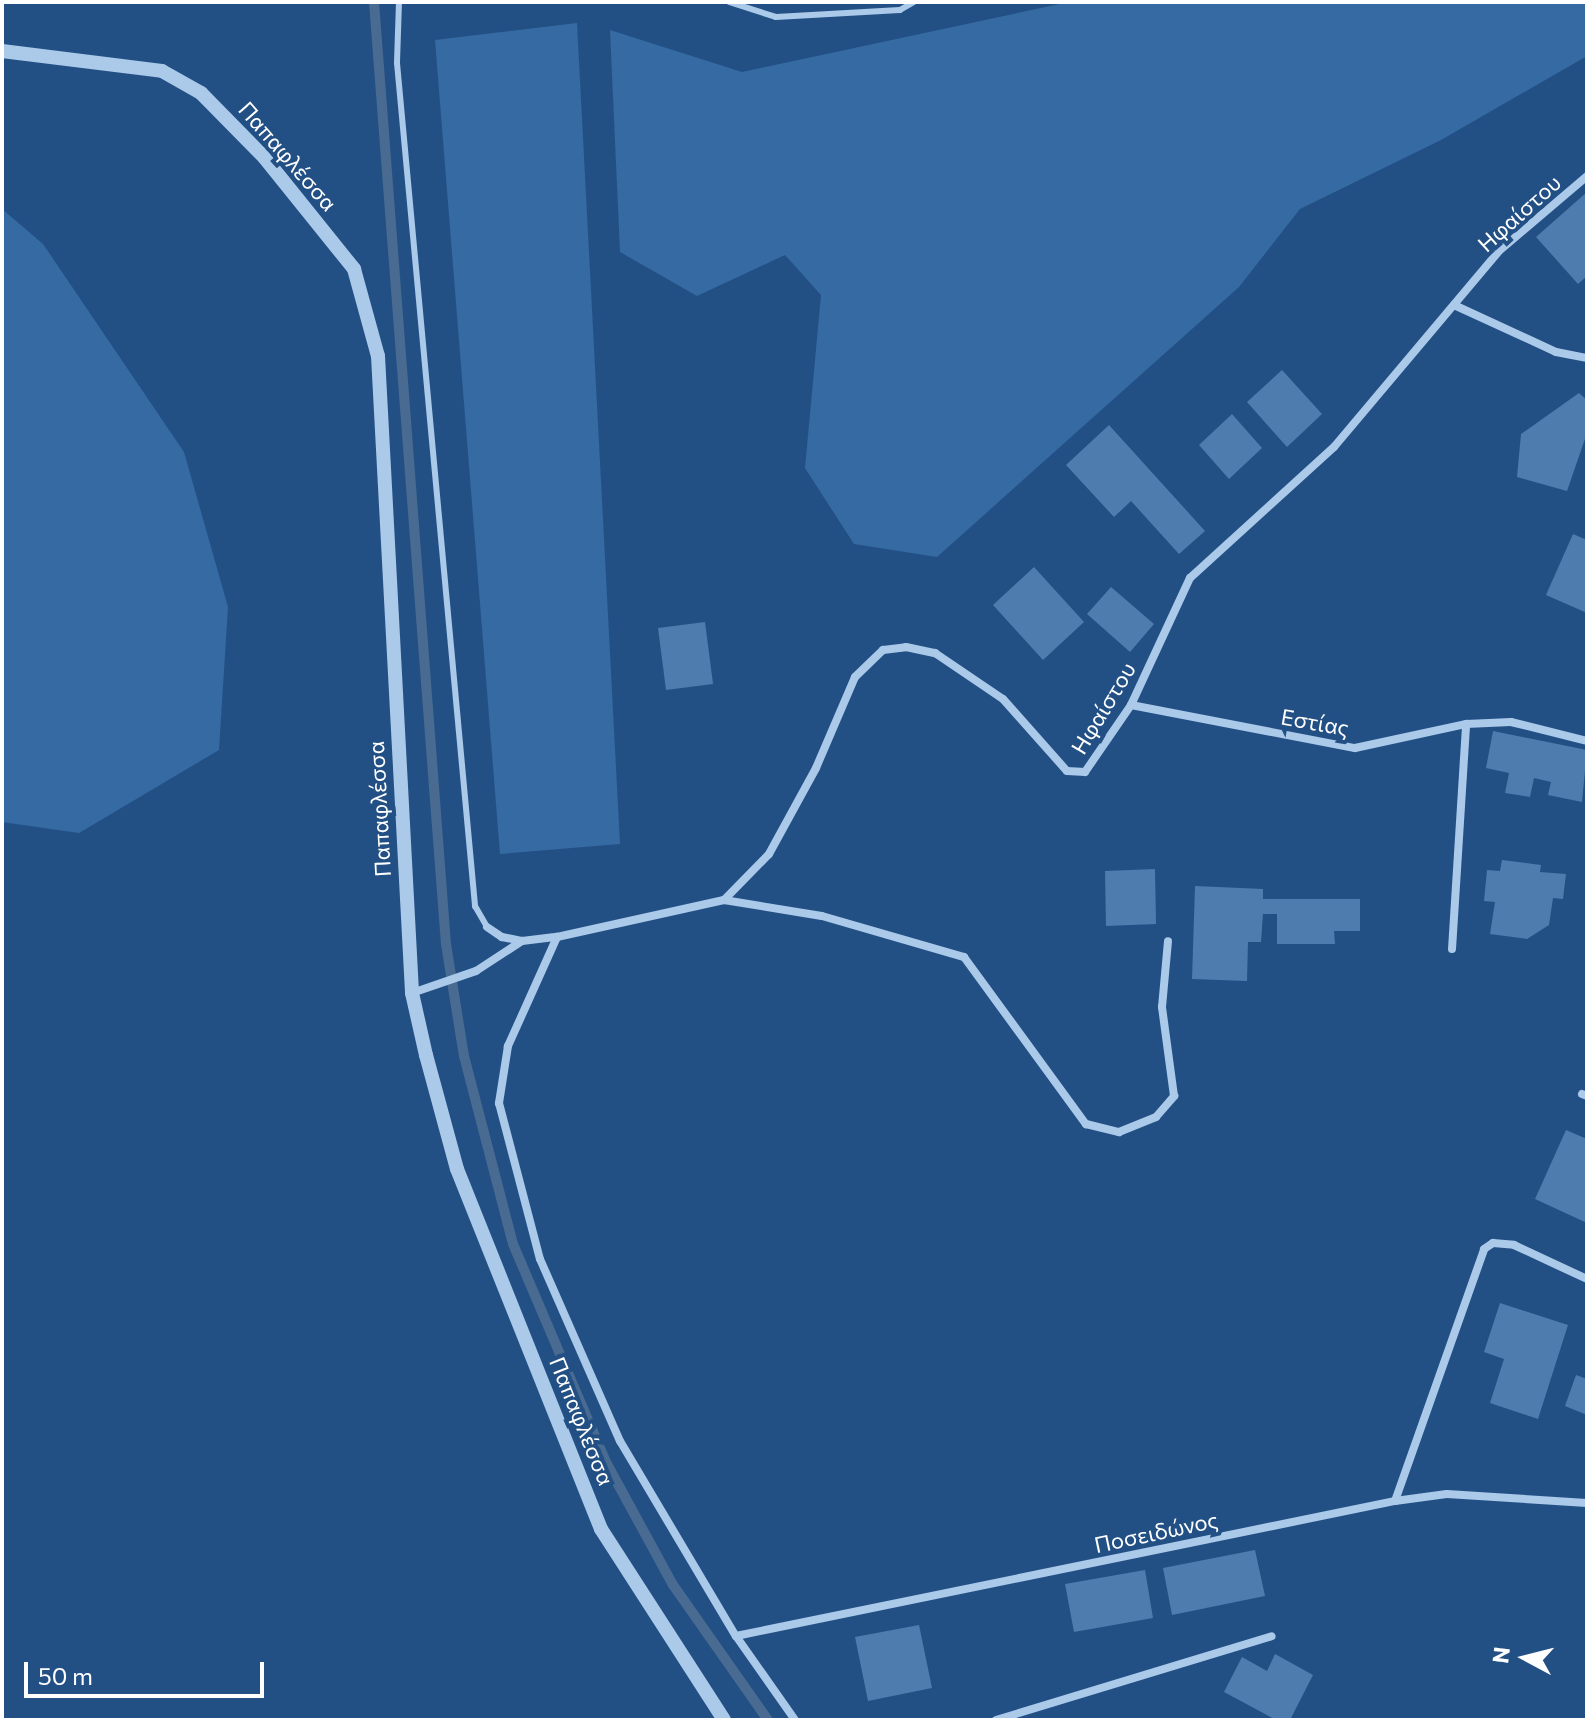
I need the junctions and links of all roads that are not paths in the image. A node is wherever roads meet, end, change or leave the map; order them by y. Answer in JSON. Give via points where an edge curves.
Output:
{"nodes":[{"id":1,"x":399,"y":2,"type":"edge"},
{"id":2,"x":729,"y":2,"type":"edge"},
{"id":3,"x":914,"y":2,"type":"edge"},
{"id":4,"x":2,"y":51,"type":"edge"},
{"id":5,"x":1587,"y":176,"type":"edge"},
{"id":6,"x":1454,"y":305,"type":"junction"},
{"id":7,"x":1587,"y":358,"type":"edge"},
{"id":8,"x":1131,"y":705,"type":"junction"},
{"id":9,"x":1466,"y":724,"type":"junction"},
{"id":10,"x":1587,"y":741,"type":"edge"},
{"id":11,"x":724,"y":900,"type":"junction"},
{"id":12,"x":487,"y":927,"type":"joint"},
{"id":13,"x":557,"y":937,"type":"junction"},
{"id":14,"x":522,"y":941,"type":"junction"},
{"id":15,"x":1168,"y":941,"type":"dead end"},
{"id":16,"x":1452,"y":949,"type":"dead end"},
{"id":17,"x":412,"y":993,"type":"junction"},
{"id":18,"x":1587,"y":1279,"type":"edge"},
{"id":19,"x":1395,"y":1501,"type":"junction"},
{"id":20,"x":1587,"y":1503,"type":"edge"},
{"id":21,"x":736,"y":1636,"type":"junction"},
{"id":22,"x":1272,"y":1636,"type":"dead end"},
{"id":23,"x":724,"y":1720,"type":"edge"},
{"id":24,"x":795,"y":1720,"type":"edge"},
{"id":25,"x":996,"y":1720,"type":"edge"}],
"edges":[{"from":1,"to":12,"type":"lane","via":[[397,63],[475,906]]},
{"from":2,"to":3,"type":"lane","via":[[776,17],[900,10]]},
{"from":4,"to":17,"type":"street","name":"Παπαφλέσσα","via":[[162,71],[201,93],[264,157],[354,269],[378,356]]},
{"from":5,"to":6,"type":"street","name":"Ηφαίστου","via":[[1499,251]]},
{"from":6,"to":7,"type":"street","via":[[1556,352]]},
{"from":6,"to":8,"type":"street","name":"Ηφαίστου","via":[[1334,447],[1190,578]]},
{"from":8,"to":9,"type":"street","name":"Εστίας","via":[[1355,748]]},
{"from":8,"to":11,"type":"street","name":"Ηφαίστου","via":[[1085,772],[1067,771],[1003,699],[935,653],[906,647],[883,650],[855,677],[816,768],[769,854]]},
{"from":9,"to":10,"type":"street","name":"Εστίας","via":[[1511,722]]},
{"from":9,"to":16,"type":"street"},
{"from":11,"to":13,"type":"street"},
{"from":11,"to":15,"type":"street","via":[[822,916],[964,957],[1086,1124],[1119,1132],[1156,1117],[1174,1096],[1162,1007]]},
{"from":12,"to":14,"type":"street"},
{"from":13,"to":14,"type":"street"},
{"from":13,"to":21,"type":"street","via":[[508,1046],[499,1103],[511,1154],[540,1259],[620,1441]]},
{"from":14,"to":17,"type":"street","via":[[476,971]]},
{"from":17,"to":23,"type":"street","name":"Παπαφλέσσα","via":[[457,1169],[601,1529]]},
{"from":18,"to":19,"type":"street","via":[[1514,1245],[1493,1243],[1484,1249]]},
{"from":19,"to":20,"type":"street","name":"Ποσειδώνος","via":[[1447,1494]]},
{"from":19,"to":21,"type":"street","name":"Ποσειδώνος"},
{"from":21,"to":24,"type":"street"},
{"from":22,"to":25,"type":"street"}]}
